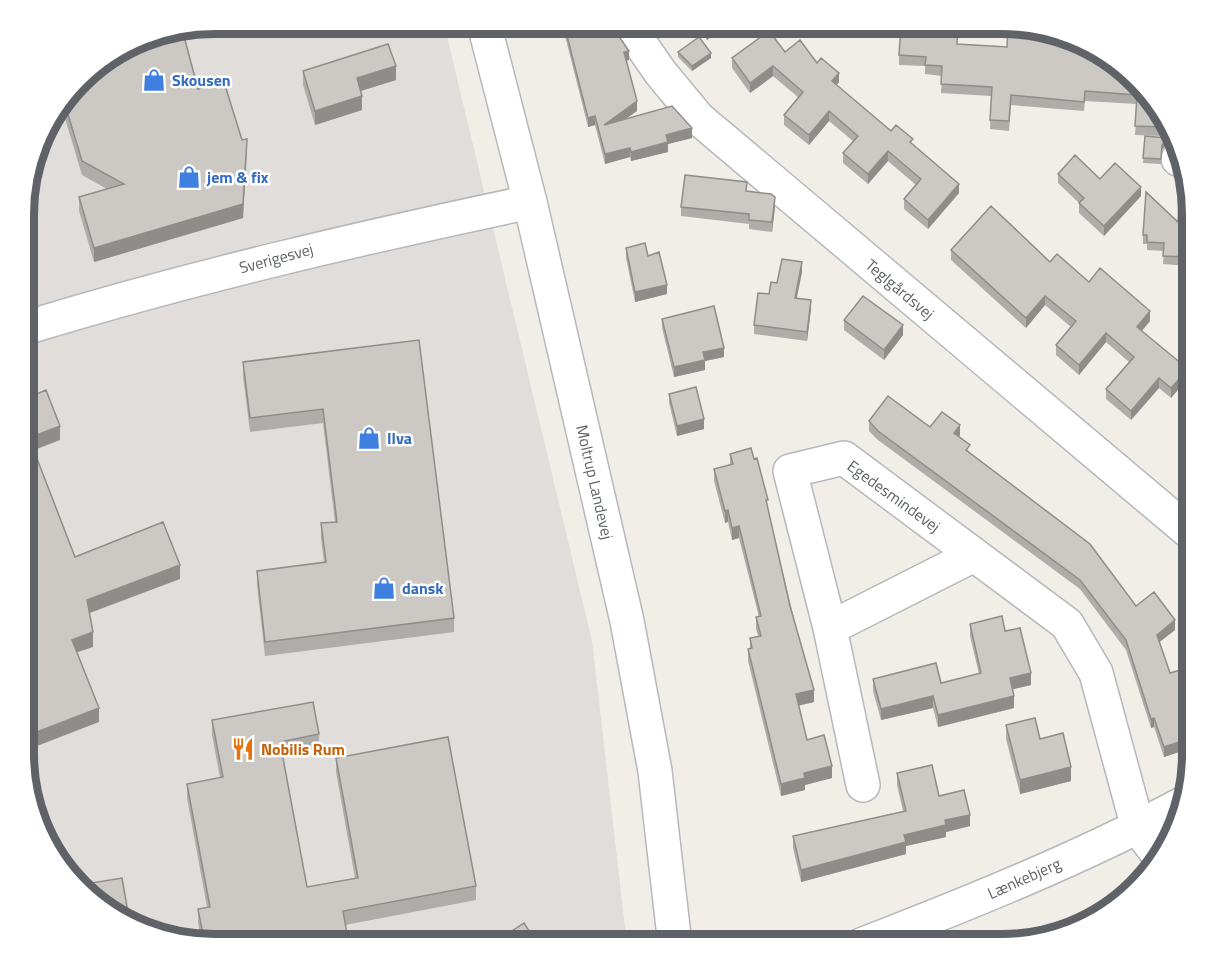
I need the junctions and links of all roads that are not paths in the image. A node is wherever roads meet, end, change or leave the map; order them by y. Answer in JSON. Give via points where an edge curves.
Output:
{"nodes":[{"id":1,"x":487,"y":35,"type":"edge"},
{"id":2,"x":635,"y":35,"type":"edge"},
{"id":3,"x":530,"y":202,"type":"junction"},
{"id":4,"x":34,"y":325,"type":"edge"},
{"id":5,"x":1182,"y":526,"type":"edge"},
{"id":6,"x":974,"y":555,"type":"junction"},
{"id":7,"x":830,"y":628,"type":"junction"},
{"id":8,"x":862,"y":785,"type":"dead end"},
{"id":9,"x":1174,"y":808,"type":"edge"},
{"id":10,"x":1138,"y":828,"type":"junction"},
{"id":11,"x":1155,"y":850,"type":"edge"},
{"id":12,"x":674,"y":934,"type":"edge"},
{"id":13,"x":889,"y":934,"type":"edge"}],
"edges":[{"from":1,"to":3,"type":"street","name":"Moltrup Landevej"},
{"from":2,"to":5,"type":"street","name":"Teglgårdsvej","via":[[698,118]]},
{"from":3,"to":4,"type":"street","name":"Sverigesvej","via":[[332,244]]},
{"from":3,"to":12,"type":"street","name":"Moltrup Landevej","via":[[627,621],[655,771]]},
{"from":6,"to":7,"type":"street"},
{"from":6,"to":7,"type":"street","name":"Egedesmindevej","via":[[844,458],[790,471]]},
{"from":6,"to":10,"type":"street","name":"Egedesmindevej","via":[[1067,624],[1096,673]]},
{"from":7,"to":8,"type":"street","name":"Egedesmindevej"},
{"from":9,"to":10,"type":"street","name":"Lænkebjerg"},
{"from":10,"to":11,"type":"street"},
{"from":10,"to":13,"type":"street","name":"Lænkebjerg"}]}
